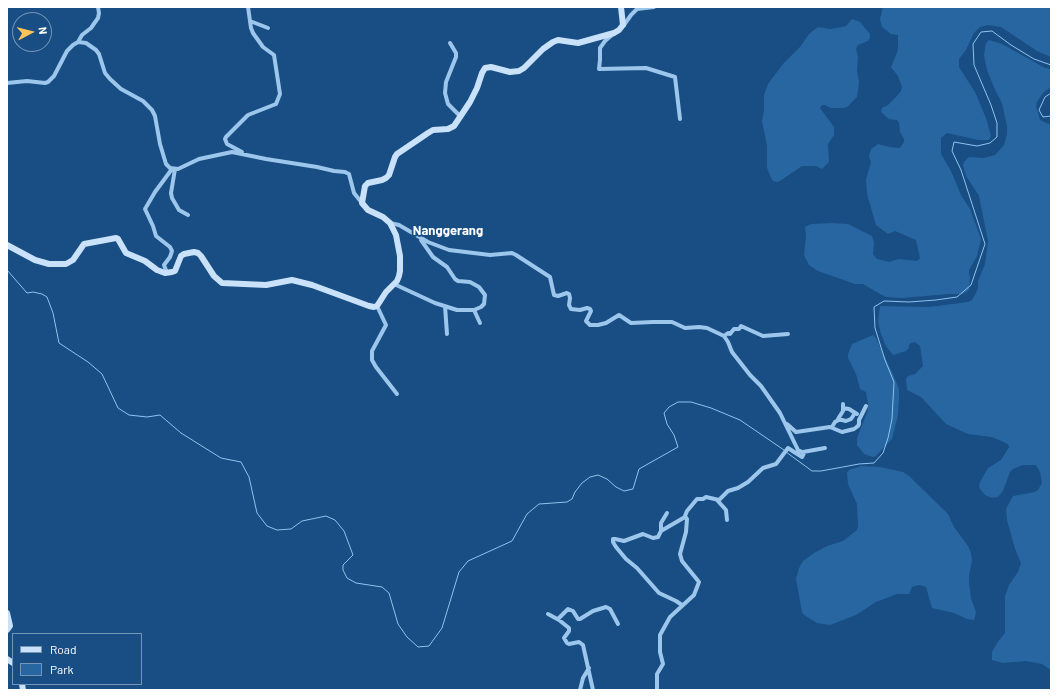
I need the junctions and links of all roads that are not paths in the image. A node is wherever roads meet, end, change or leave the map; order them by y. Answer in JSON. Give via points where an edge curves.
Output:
{"nodes":[{"id":1,"x":98,"y":7,"type":"edge"},
{"id":2,"x":248,"y":7,"type":"edge"},
{"id":3,"x":621,"y":7,"type":"edge"},
{"id":4,"x":654,"y":7,"type":"edge"},
{"id":5,"x":250,"y":21,"type":"junction"},
{"id":6,"x":622,"y":27,"type":"junction"},
{"id":7,"x":268,"y":28,"type":"dead end"},
{"id":8,"x":614,"y":33,"type":"junction"},
{"id":9,"x":78,"y":42,"type":"junction"},
{"id":10,"x":450,"y":43,"type":"dead end"},
{"id":11,"x":7,"y":83,"type":"edge"},
{"id":12,"x":461,"y":117,"type":"junction"},
{"id":13,"x":680,"y":119,"type":"dead end"},
{"id":14,"x":246,"y":154,"type":"junction"},
{"id":15,"x":174,"y":169,"type":"junction"},
{"id":16,"x":362,"y":203,"type":"junction"},
{"id":17,"x":188,"y":215,"type":"dead end"},
{"id":18,"x":390,"y":223,"type":"junction"},
{"id":19,"x":419,"y":238,"type":"junction"},
{"id":20,"x":7,"y":244,"type":"edge"},
{"id":21,"x":167,"y":273,"type":"junction"},
{"id":22,"x":394,"y":284,"type":"junction"},
{"id":23,"x":377,"y":306,"type":"junction"},
{"id":24,"x":445,"y":306,"type":"junction"},
{"id":25,"x":474,"y":310,"type":"junction"},
{"id":26,"x":480,"y":323,"type":"dead end"},
{"id":27,"x":447,"y":334,"type":"dead end"},
{"id":28,"x":788,"y":334,"type":"dead end"},
{"id":29,"x":724,"y":336,"type":"junction"},
{"id":30,"x":397,"y":394,"type":"dead end"},
{"id":31,"x":866,"y":406,"type":"dead end"},
{"id":32,"x":855,"y":413,"type":"junction"},
{"id":33,"x":861,"y":416,"type":"junction"},
{"id":34,"x":840,"y":419,"type":"junction"},
{"id":35,"x":786,"y":424,"type":"junction"},
{"id":36,"x":832,"y":427,"type":"junction"},
{"id":37,"x":825,"y":448,"type":"dead end"},
{"id":38,"x":803,"y":452,"type":"junction"},
{"id":39,"x":717,"y":500,"type":"junction"},
{"id":40,"x":667,"y":513,"type":"dead end"},
{"id":41,"x":686,"y":517,"type":"junction"},
{"id":42,"x":727,"y":520,"type":"dead end"},
{"id":43,"x":662,"y":531,"type":"junction"},
{"id":44,"x":682,"y":606,"type":"junction"},
{"id":45,"x":7,"y":613,"type":"edge"},
{"id":46,"x":548,"y":614,"type":"dead end"},
{"id":47,"x":558,"y":619,"type":"junction"},
{"id":48,"x":8,"y":623,"type":"edge"},
{"id":49,"x":618,"y":624,"type":"dead end"},
{"id":50,"x":7,"y":630,"type":"edge"},
{"id":51,"x":589,"y":668,"type":"junction"},
{"id":52,"x":580,"y":690,"type":"edge"},
{"id":53,"x":592,"y":690,"type":"edge"},
{"id":54,"x":657,"y":690,"type":"edge"}],
"edges":[{"from":1,"to":9,"type":"street","via":[[98,18],[91,28],[82,34]]},
{"from":2,"to":5,"type":"street"},
{"from":3,"to":6,"type":"street"},
{"from":4,"to":6,"type":"street","via":[[634,11]]},
{"from":5,"to":7,"type":"street"},
{"from":5,"to":14,"type":"street","via":[[258,42],[274,55],[280,94],[276,104],[248,115],[226,137],[227,144]]},
{"from":6,"to":8,"type":"street"},
{"from":8,"to":12,"type":"street","via":[[578,43],[558,40],[553,42],[519,71],[485,68]]},
{"from":8,"to":13,"type":"street","via":[[600,48],[599,69],[646,68],[675,77]]},
{"from":9,"to":11,"type":"street","via":[[67,51],[48,82]]},
{"from":9,"to":15,"type":"street","via":[[86,43],[96,50],[110,79],[152,110],[166,164]]},
{"from":10,"to":12,"type":"street","via":[[456,57],[446,82],[445,93],[448,104]]},
{"from":12,"to":16,"type":"street","via":[[451,128],[431,131],[398,154],[386,178],[365,186]]},
{"from":14,"to":15,"type":"street","via":[[225,153],[199,159]]},
{"from":14,"to":16,"type":"street","via":[[266,160],[348,173],[354,193]]},
{"from":15,"to":17,"type":"street","via":[[172,198],[179,210]]},
{"from":15,"to":21,"type":"street","via":[[145,209],[156,236],[172,251],[164,265]]},
{"from":16,"to":18,"type":"street","via":[[368,210]]},
{"from":18,"to":19,"type":"street","via":[[406,228]]},
{"from":18,"to":22,"type":"street","via":[[396,235],[400,256],[400,271]]},
{"from":19,"to":25,"type":"street","via":[[433,257],[448,267],[455,279],[475,284],[483,291],[484,304]]},
{"from":19,"to":29,"type":"street","via":[[449,250],[516,255],[550,277],[554,295],[569,294],[571,309],[590,309],[586,321],[590,325],[606,323],[619,315],[631,323],[672,322],[686,328],[707,328]]},
{"from":20,"to":21,"type":"street","via":[[35,260],[57,265],[73,260],[84,244],[116,238],[126,253]]},
{"from":21,"to":23,"type":"street","via":[[174,271],[180,256],[194,252],[201,256],[214,276],[222,283],[266,285],[292,280],[372,307]]},
{"from":22,"to":23,"type":"street"},
{"from":22,"to":24,"type":"street"},
{"from":23,"to":30,"type":"street","via":[[386,325],[372,351],[372,360]]},
{"from":24,"to":25,"type":"street","via":[[457,310]]},
{"from":24,"to":27,"type":"street"},
{"from":25,"to":26,"type":"street"},
{"from":28,"to":29,"type":"street","via":[[763,336],[741,326],[740,329],[734,329]]},
{"from":29,"to":35,"type":"street","via":[[732,352],[761,386]]},
{"from":31,"to":33,"type":"street"},
{"from":32,"to":33,"type":"street"},
{"from":32,"to":34,"type":"street","via":[[851,419]]},
{"from":32,"to":34,"type":"street","via":[[843,406],[842,414],[838,418]]},
{"from":33,"to":36,"type":"street","via":[[859,424],[854,429],[842,432]]},
{"from":34,"to":36,"type":"street"},
{"from":35,"to":36,"type":"street","via":[[796,432]]},
{"from":35,"to":38,"type":"street","via":[[798,450]]},
{"from":37,"to":38,"type":"street"},
{"from":38,"to":39,"type":"street","via":[[802,457],[789,448],[776,464],[763,468],[744,484],[728,491]]},
{"from":39,"to":41,"type":"street","via":[[706,496],[697,499],[687,511]]},
{"from":39,"to":42,"type":"street","via":[[726,510]]},
{"from":40,"to":43,"type":"street","via":[[662,522]]},
{"from":41,"to":43,"type":"street"},
{"from":41,"to":44,"type":"street","via":[[686,532],[680,554],[682,561],[699,582],[694,595]]},
{"from":43,"to":44,"type":"street","via":[[656,538],[643,534],[624,540],[614,539],[613,542],[659,593]]},
{"from":44,"to":54,"type":"street","via":[[670,617],[660,634],[663,664],[657,674]]},
{"from":45,"to":48,"type":"street"},
{"from":46,"to":47,"type":"street"},
{"from":47,"to":49,"type":"street","via":[[568,609],[580,619],[606,607],[610,609]]},
{"from":47,"to":51,"type":"street","via":[[569,628],[564,638],[567,642],[582,643]]},
{"from":48,"to":50,"type":"street"},
{"from":51,"to":52,"type":"street"},
{"from":51,"to":53,"type":"street"}]}
